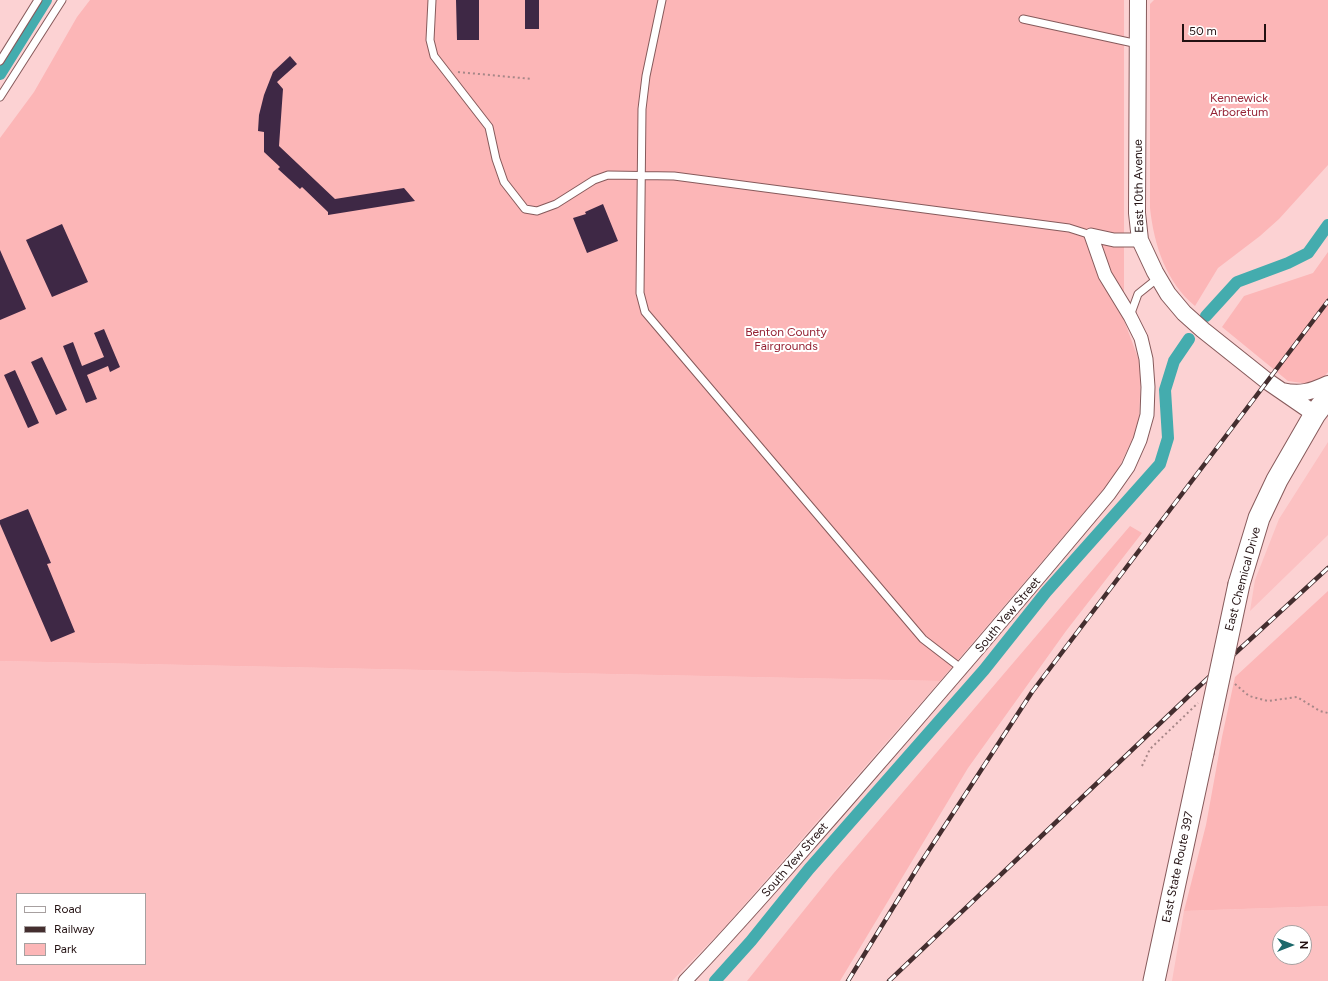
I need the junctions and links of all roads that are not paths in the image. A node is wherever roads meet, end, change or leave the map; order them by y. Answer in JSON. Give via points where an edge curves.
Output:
{"nodes":[{"id":1,"x":38,"y":0,"type":"edge"},
{"id":2,"x":62,"y":0,"type":"edge"},
{"id":3,"x":432,"y":0,"type":"edge"},
{"id":4,"x":662,"y":0,"type":"edge"},
{"id":5,"x":1138,"y":0,"type":"edge"},
{"id":6,"x":1023,"y":19,"type":"dead end"},
{"id":7,"x":1138,"y":44,"type":"junction"},
{"id":8,"x":0,"y":61,"type":"edge"},
{"id":9,"x":0,"y":97,"type":"edge"},
{"id":10,"x":642,"y":175,"type":"junction"},
{"id":11,"x":1091,"y":235,"type":"junction"},
{"id":12,"x":1140,"y":240,"type":"junction"},
{"id":13,"x":1158,"y":278,"type":"junction"},
{"id":14,"x":1130,"y":316,"type":"junction"},
{"id":15,"x":1328,"y":384,"type":"edge"},
{"id":16,"x":1282,"y":391,"type":"junction"},
{"id":17,"x":1328,"y":397,"type":"edge"},
{"id":18,"x":1316,"y":414,"type":"junction"},
{"id":19,"x":962,"y":669,"type":"junction"},
{"id":20,"x":1202,"y":753,"type":"joint"},
{"id":21,"x":685,"y":981,"type":"edge"},
{"id":22,"x":1154,"y":981,"type":"edge"}],
"edges":[{"from":1,"to":8,"type":"lane"},
{"from":2,"to":9,"type":"lane"},
{"from":3,"to":10,"type":"lane","via":[[430,40],[434,56],[489,127],[504,182],[525,209],[537,211],[556,204],[594,180],[608,175]]},
{"from":4,"to":10,"type":"lane","via":[[646,76],[642,109]]},
{"from":5,"to":7,"type":"street","name":"East 10th Avenue"},
{"from":6,"to":7,"type":"lane"},
{"from":7,"to":12,"type":"street","name":"East 10th Avenue","via":[[1137,213]]},
{"from":10,"to":11,"type":"lane","via":[[674,176],[1061,226]]},
{"from":10,"to":19,"type":"lane","via":[[640,293],[645,312],[923,639]]},
{"from":11,"to":12,"type":"street","via":[[1114,240]]},
{"from":11,"to":14,"type":"street","name":"South Yew Street","via":[[1105,275]]},
{"from":12,"to":13,"type":"street","name":"East 10th Avenue"},
{"from":13,"to":14,"type":"lane","via":[[1138,294]]},
{"from":13,"to":16,"type":"street","name":"East 10th Avenue","via":[[1184,313]]},
{"from":14,"to":19,"type":"street","name":"South Yew Street","via":[[1141,338],[1148,387],[1147,415],[1140,440],[1128,467],[1110,494]]},
{"from":15,"to":16,"type":"street","via":[[1295,394]]},
{"from":16,"to":18,"type":"street","name":"East 10th Avenue"},
{"from":17,"to":18,"type":"main road","name":"East Chemical Drive"},
{"from":18,"to":20,"type":"main road","name":"East Chemical Drive","bridge":true,"via":[[1276,480],[1259,518],[1239,584]]},
{"from":19,"to":21,"type":"street","name":"South Yew Street","via":[[759,902]]},
{"from":20,"to":22,"type":"main road","name":"East State Route 397"}]}
